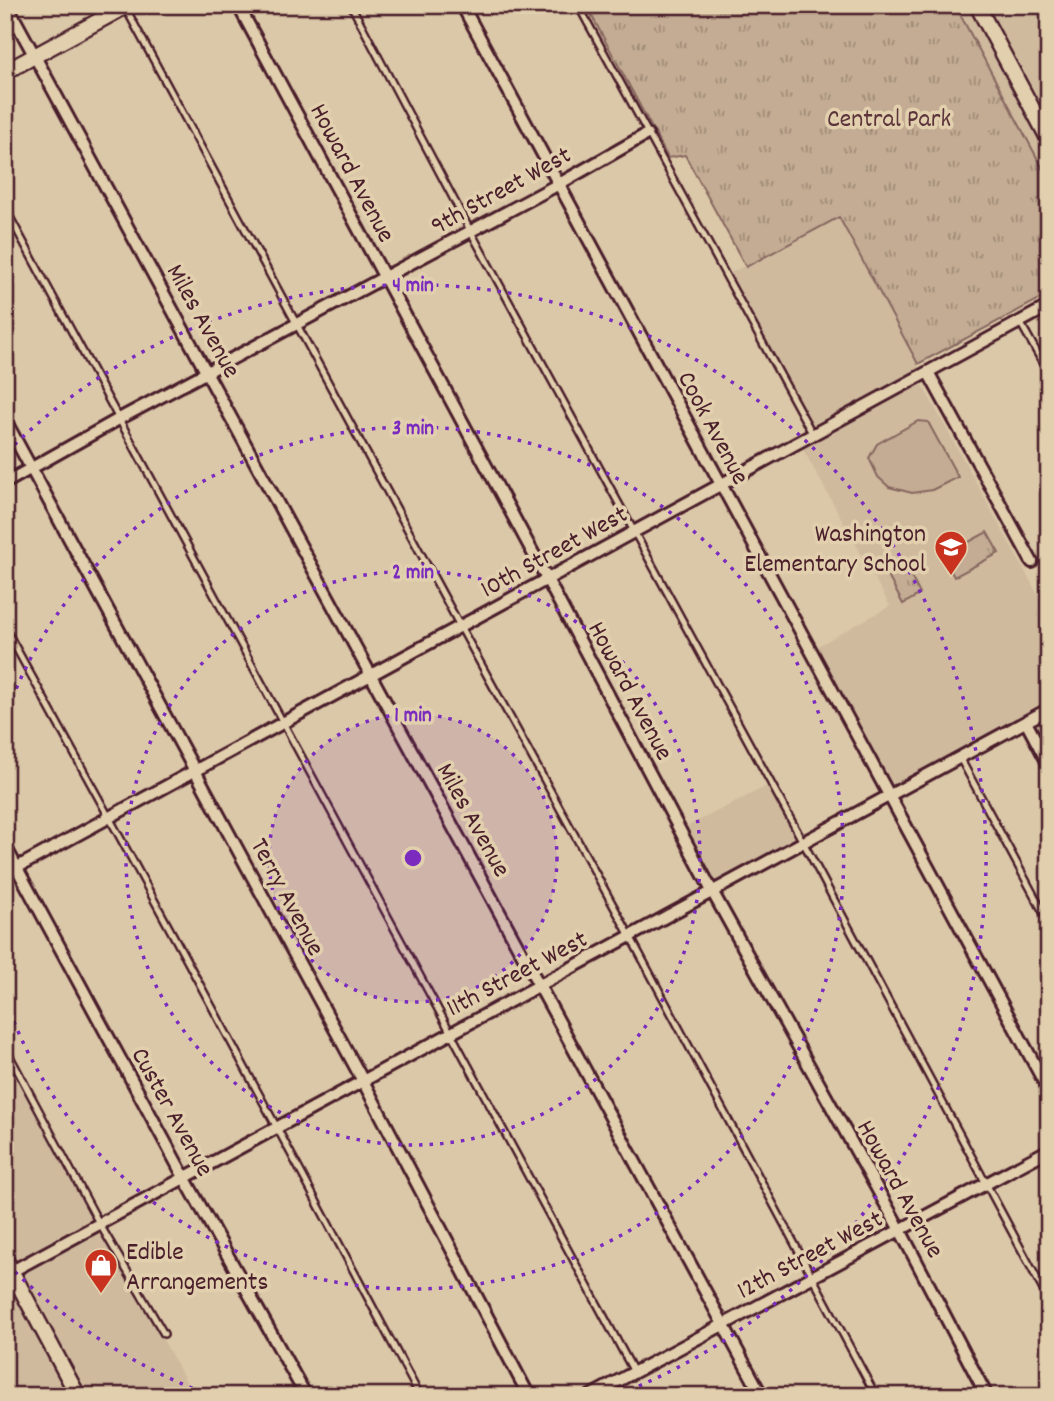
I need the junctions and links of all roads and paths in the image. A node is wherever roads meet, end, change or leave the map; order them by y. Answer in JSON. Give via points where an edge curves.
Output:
{"nodes":[{"id":1,"x":7,"y":5,"type":"edge"},
{"id":2,"x":239,"y":5,"type":"edge"},
{"id":3,"x":351,"y":5,"type":"edge"},
{"id":4,"x":462,"y":5,"type":"edge"},
{"id":5,"x":578,"y":5,"type":"edge"},
{"id":6,"x":977,"y":5,"type":"edge"},
{"id":7,"x":126,"y":6,"type":"edge"},
{"id":8,"x":34,"y":56,"type":"junction"},
{"id":9,"x":5,"y":72,"type":"edge"},
{"id":10,"x":1045,"y":123,"type":"edge"},
{"id":11,"x":647,"y":134,"type":"junction"},
{"id":12,"x":1049,"y":141,"type":"edge"},
{"id":13,"x":559,"y":184,"type":"junction"},
{"id":14,"x":5,"y":208,"type":"edge"},
{"id":15,"x":471,"y":232,"type":"junction"},
{"id":16,"x":385,"y":278,"type":"junction"},
{"id":17,"x":1049,"y":306,"type":"edge"},
{"id":18,"x":1020,"y":322,"type":"junction"},
{"id":19,"x":297,"y":324,"type":"junction"},
{"id":20,"x":928,"y":372,"type":"junction"},
{"id":21,"x":207,"y":373,"type":"junction"},
{"id":22,"x":1049,"y":374,"type":"edge"},
{"id":23,"x":119,"y":419,"type":"junction"},
{"id":24,"x":5,"y":420,"type":"edge"},
{"id":25,"x":813,"y":435,"type":"junction"},
{"id":26,"x":32,"y":469,"type":"junction"},
{"id":27,"x":5,"y":483,"type":"edge"},
{"id":28,"x":721,"y":485,"type":"junction"},
{"id":29,"x":634,"y":532,"type":"junction"},
{"id":30,"x":1032,"y":562,"type":"dead end"},
{"id":31,"x":547,"y":579,"type":"junction"},
{"id":32,"x":460,"y":626,"type":"junction"},
{"id":33,"x":5,"y":628,"type":"edge"},
{"id":34,"x":370,"y":675,"type":"junction"},
{"id":35,"x":1049,"y":709,"type":"edge"},
{"id":36,"x":284,"y":722,"type":"junction"},
{"id":37,"x":1026,"y":722,"type":"junction"},
{"id":38,"x":960,"y":758,"type":"junction"},
{"id":39,"x":1049,"y":765,"type":"edge"},
{"id":40,"x":195,"y":771,"type":"junction"},
{"id":41,"x":890,"y":796,"type":"junction"},
{"id":42,"x":110,"y":817,"type":"junction"},
{"id":43,"x":803,"y":842,"type":"junction"},
{"id":44,"x":5,"y":846,"type":"edge"},
{"id":45,"x":17,"y":867,"type":"junction"},
{"id":46,"x":5,"y":874,"type":"edge"},
{"id":47,"x":712,"y":891,"type":"junction"},
{"id":48,"x":1049,"y":923,"type":"edge"},
{"id":49,"x":630,"y":936,"type":"junction"},
{"id":50,"x":540,"y":985,"type":"junction"},
{"id":51,"x":451,"y":1033,"type":"junction"},
{"id":52,"x":5,"y":1047,"type":"edge"},
{"id":53,"x":363,"y":1080,"type":"junction"},
{"id":54,"x":1049,"y":1091,"type":"edge"},
{"id":55,"x":277,"y":1127,"type":"junction"},
{"id":56,"x":1049,"y":1150,"type":"edge"},
{"id":57,"x":184,"y":1177,"type":"junction"},
{"id":58,"x":986,"y":1184,"type":"junction"},
{"id":59,"x":99,"y":1223,"type":"junction"},
{"id":60,"x":900,"y":1230,"type":"junction"},
{"id":61,"x":7,"y":1268,"type":"edge"},
{"id":62,"x":812,"y":1277,"type":"junction"},
{"id":63,"x":1049,"y":1301,"type":"edge"},
{"id":64,"x":723,"y":1325,"type":"junction"},
{"id":65,"x":164,"y":1334,"type":"dead end"},
{"id":66,"x":635,"y":1373,"type":"junction"},
{"id":67,"x":79,"y":1396,"type":"edge"},
{"id":68,"x":306,"y":1396,"type":"edge"},
{"id":69,"x":420,"y":1396,"type":"edge"},
{"id":70,"x":529,"y":1396,"type":"edge"},
{"id":71,"x":590,"y":1396,"type":"edge"},
{"id":72,"x":762,"y":1396,"type":"edge"},
{"id":73,"x":876,"y":1396,"type":"edge"},
{"id":74,"x":987,"y":1396,"type":"edge"}],
"edges":[{"from":1,"to":8,"type":"street","name":"Miles Avenue"},
{"from":2,"to":16,"type":"street","name":"Howard Avenue"},
{"from":3,"to":15,"type":"lane"},
{"from":4,"to":13,"type":"street","name":"Cook Avenue"},
{"from":5,"to":11,"type":"lane"},
{"from":6,"to":10,"type":"main road"},
{"from":7,"to":8,"type":"main road"},
{"from":7,"to":19,"type":"lane"},
{"from":8,"to":9,"type":"main road"},
{"from":8,"to":21,"type":"street","name":"Miles Avenue"},
{"from":10,"to":12,"type":"main road"},
{"from":11,"to":13,"type":"street","name":"9th Street West"},
{"from":11,"to":25,"type":"lane"},
{"from":13,"to":15,"type":"street","name":"9th Street West"},
{"from":13,"to":28,"type":"street","name":"Cook Avenue"},
{"from":14,"to":23,"type":"lane"},
{"from":15,"to":16,"type":"street","name":"9th Street West"},
{"from":15,"to":29,"type":"lane"},
{"from":16,"to":19,"type":"street","name":"9th Street West"},
{"from":16,"to":31,"type":"street","name":"Howard Avenue"},
{"from":17,"to":18,"type":"street","name":"10th Street West"},
{"from":18,"to":20,"type":"street","name":"10th Street West"},
{"from":18,"to":22,"type":"lane"},
{"from":19,"to":21,"type":"street","name":"9th Street West"},
{"from":19,"to":32,"type":"lane"},
{"from":20,"to":25,"type":"street","name":"10th Street West"},
{"from":20,"to":30,"type":"street"},
{"from":21,"to":23,"type":"street","name":"9th Street West"},
{"from":21,"to":34,"type":"street","name":"Miles Avenue"},
{"from":23,"to":26,"type":"street","name":"9th Street West"},
{"from":23,"to":36,"type":"lane"},
{"from":24,"to":26,"type":"street","name":"Terry Avenue"},
{"from":25,"to":28,"type":"street","name":"10th Street West"},
{"from":26,"to":27,"type":"street","name":"9th Street West"},
{"from":26,"to":40,"type":"street","name":"Terry Avenue"},
{"from":28,"to":29,"type":"street","name":"10th Street West"},
{"from":28,"to":41,"type":"street","name":"Cook Avenue"},
{"from":29,"to":31,"type":"street","name":"10th Street West"},
{"from":29,"to":43,"type":"lane"},
{"from":31,"to":32,"type":"street","name":"10th Street West"},
{"from":31,"to":47,"type":"street","name":"Howard Avenue"},
{"from":32,"to":34,"type":"street","name":"10th Street West"},
{"from":32,"to":49,"type":"lane"},
{"from":33,"to":42,"type":"lane"},
{"from":34,"to":36,"type":"street","name":"10th Street West"},
{"from":34,"to":50,"type":"street","name":"Miles Avenue"},
{"from":35,"to":37,"type":"street","name":"11th Street West"},
{"from":36,"to":40,"type":"street","name":"10th Street West"},
{"from":36,"to":51,"type":"lane"},
{"from":37,"to":38,"type":"street","name":"11th Street West"},
{"from":37,"to":39,"type":"street"},
{"from":38,"to":41,"type":"street","name":"11th Street West"},
{"from":38,"to":48,"type":"lane"},
{"from":40,"to":42,"type":"street","name":"10th Street West"},
{"from":40,"to":53,"type":"street","name":"Terry Avenue"},
{"from":41,"to":43,"type":"street","name":"11th Street West"},
{"from":41,"to":54,"type":"street","name":"Cook Avenue"},
{"from":42,"to":45,"type":"street","name":"10th Street West"},
{"from":42,"to":55,"type":"lane"},
{"from":43,"to":47,"type":"street","name":"11th Street West"},
{"from":43,"to":58,"type":"lane"},
{"from":44,"to":45,"type":"street","name":"Custer Avenue"},
{"from":45,"to":46,"type":"street","name":"10th Street West"},
{"from":45,"to":57,"type":"street","name":"Custer Avenue"},
{"from":47,"to":49,"type":"street","name":"11th Street West"},
{"from":47,"to":60,"type":"street","name":"Howard Avenue"},
{"from":49,"to":50,"type":"street","name":"11th Street West"},
{"from":49,"to":62,"type":"lane"},
{"from":50,"to":51,"type":"street","name":"11th Street West"},
{"from":50,"to":64,"type":"street","name":"Miles Avenue"},
{"from":51,"to":53,"type":"street","name":"11th Street West"},
{"from":51,"to":66,"type":"lane"},
{"from":52,"to":59,"type":"lane"},
{"from":53,"to":55,"type":"street","name":"11th Street West"},
{"from":53,"to":70,"type":"street","name":"Terry Avenue"},
{"from":55,"to":57,"type":"street","name":"11th Street West"},
{"from":55,"to":69,"type":"lane"},
{"from":56,"to":58,"type":"street","name":"12th Street West"},
{"from":57,"to":59,"type":"street","name":"11th Street West"},
{"from":57,"to":68,"type":"street","name":"Custer Avenue"},
{"from":58,"to":60,"type":"street","name":"12th Street West"},
{"from":58,"to":63,"type":"lane"},
{"from":59,"to":61,"type":"street","name":"11th Street West"},
{"from":59,"to":65,"type":"lane"},
{"from":60,"to":62,"type":"street","name":"12th Street West"},
{"from":60,"to":74,"type":"street","name":"Howard Avenue"},
{"from":61,"to":67,"type":"main road"},
{"from":62,"to":64,"type":"street","name":"12th Street West"},
{"from":62,"to":73,"type":"lane"},
{"from":64,"to":66,"type":"street","name":"12th Street West"},
{"from":64,"to":72,"type":"street","name":"Miles Avenue"},
{"from":66,"to":71,"type":"street","name":"12th Street West"}]}
